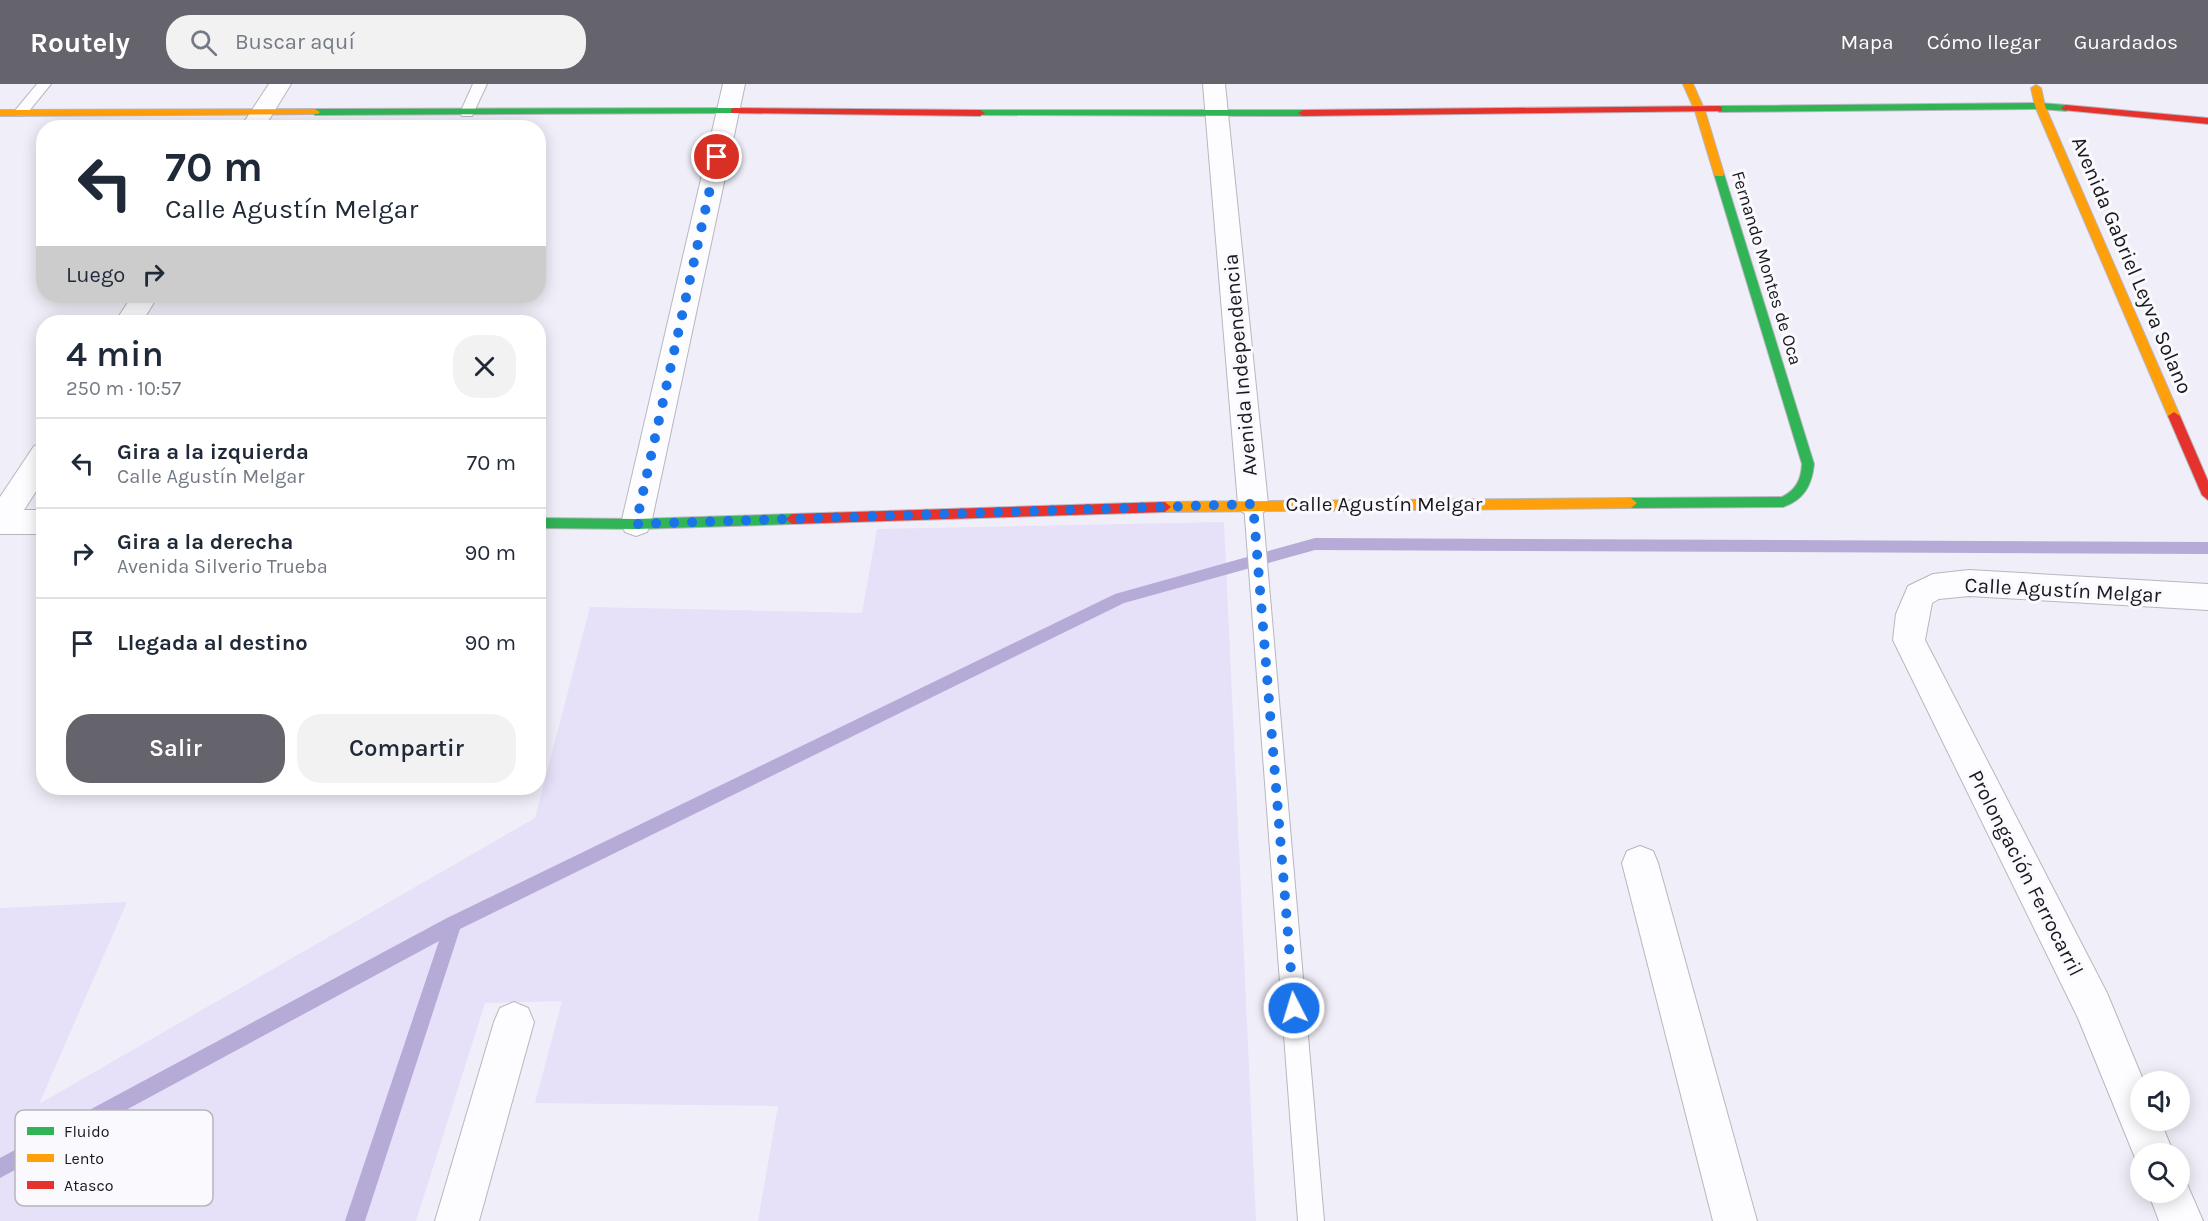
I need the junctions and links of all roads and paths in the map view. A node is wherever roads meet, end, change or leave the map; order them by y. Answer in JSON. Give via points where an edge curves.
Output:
{"nodes":[{"id":1,"x":44,"y":84,"type":"edge"},
{"id":2,"x":280,"y":84,"type":"edge"},
{"id":3,"x":480,"y":84,"type":"edge"},
{"id":4,"x":734,"y":84,"type":"edge"},
{"id":5,"x":1215,"y":84,"type":"edge"},
{"id":6,"x":1688,"y":84,"type":"edge"},
{"id":7,"x":2035,"y":84,"type":"edge"},
{"id":8,"x":2040,"y":106,"type":"junction"},
{"id":9,"x":728,"y":111,"type":"junction"},
{"id":10,"x":1700,"y":111,"type":"junction"},
{"id":11,"x":0,"y":113,"type":"edge"},
{"id":12,"x":20,"y":113,"type":"junction"},
{"id":13,"x":467,"y":113,"type":"junction"},
{"id":14,"x":1217,"y":114,"type":"junction"},
{"id":15,"x":257,"y":120,"type":"edge"},
{"id":16,"x":2208,"y":121,"type":"edge"},
{"id":17,"x":1808,"y":464,"type":"joint"},
{"id":18,"x":36,"y":466,"type":"edge"},
{"id":19,"x":2208,"y":495,"type":"edge"},
{"id":20,"x":1253,"y":504,"type":"junction"},
{"id":21,"x":0,"y":522,"type":"edge"},
{"id":22,"x":36,"y":522,"type":"edge"},
{"id":23,"x":546,"y":523,"type":"edge"},
{"id":24,"x":636,"y":524,"type":"junction"},
{"id":25,"x":1919,"y":595,"type":"joint"},
{"id":26,"x":2208,"y":597,"type":"edge"},
{"id":27,"x":1640,"y":863,"type":"dead end"},
{"id":28,"x":514,"y":1022,"type":"dead end"},
{"id":29,"x":2149,"y":1143,"type":"edge"},
{"id":30,"x":2174,"y":1203,"type":"edge"},
{"id":31,"x":457,"y":1221,"type":"edge"},
{"id":32,"x":1311,"y":1221,"type":"edge"},
{"id":33,"x":1734,"y":1221,"type":"edge"},
{"id":34,"x":2181,"y":1221,"type":"edge"}],
"edges":[{"from":1,"to":12,"type":"lane"},
{"from":2,"to":15,"type":"street"},
{"from":3,"to":13,"type":"lane"},
{"from":4,"to":9,"type":"street"},
{"from":5,"to":14,"type":"street","name":"Avenida Independencia"},
{"from":6,"to":10,"type":"street","name":"Fernando Montes de Oca"},
{"from":7,"to":8,"type":"street","name":"Avenida Gabriel Leyva Solano"},
{"from":8,"to":10,"type":"street"},
{"from":8,"to":16,"type":"street"},
{"from":8,"to":19,"type":"street","name":"Avenida Gabriel Leyva Solano"},
{"from":9,"to":13,"type":"street"},
{"from":9,"to":14,"type":"street"},
{"from":9,"to":24,"type":"street"},
{"from":10,"to":14,"type":"street"},
{"from":10,"to":17,"type":"street","name":"Fernando Montes de Oca"},
{"from":11,"to":12,"type":"street"},
{"from":12,"to":15,"type":"street"},
{"from":13,"to":15,"type":"street"},
{"from":14,"to":20,"type":"street","name":"Avenida Independencia"},
{"from":17,"to":20,"type":"street","name":"Calle Agustín Melgar","via":[[1808,483],[1800,495],[1783,502]]},
{"from":18,"to":21,"type":"street"},
{"from":20,"to":24,"type":"street","name":"Calle Agustín Melgar"},
{"from":20,"to":32,"type":"lane","name":"Avenida Independencia"},
{"from":21,"to":22,"type":"street"},
{"from":23,"to":24,"type":"street","name":"Calle Agustín Melgar"},
{"from":25,"to":26,"type":"street","name":"Calle Agustín Melgar","via":[[1933,587],[1969,583]]},
{"from":25,"to":29,"type":"street","name":"Prolongación Ferrocarril","via":[[1909,640],[2093,1006]]},
{"from":27,"to":33,"type":"street"},
{"from":28,"to":31,"type":"street"},
{"from":30,"to":34,"type":"street"}]}
